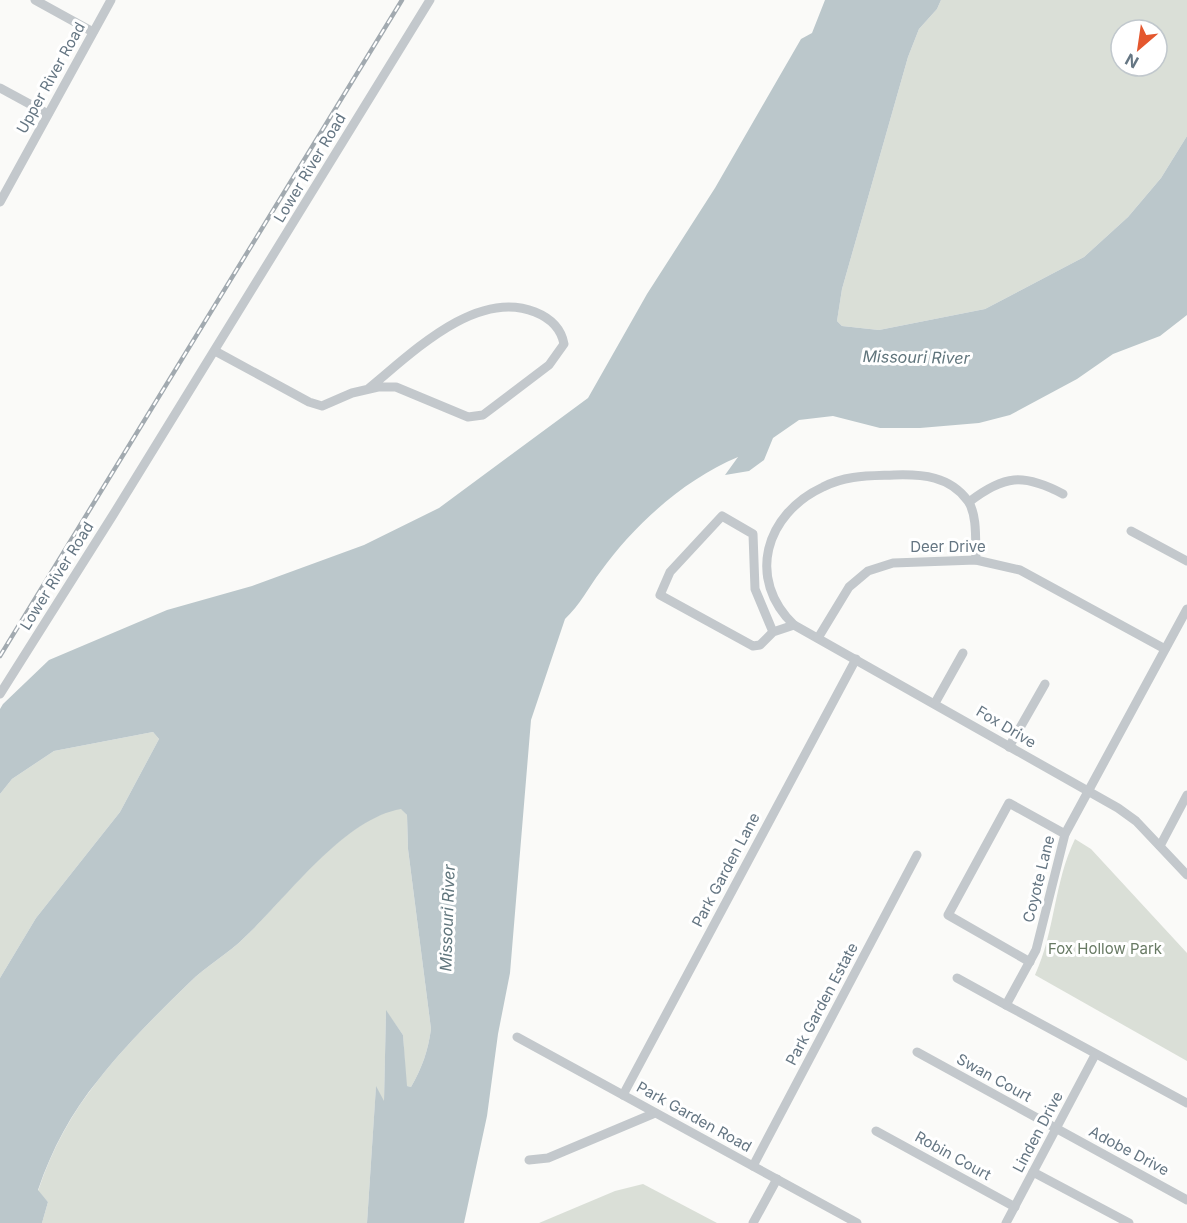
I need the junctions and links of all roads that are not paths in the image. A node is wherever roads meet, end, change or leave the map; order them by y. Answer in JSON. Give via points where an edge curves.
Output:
{"nodes":[{"id":1,"x":36,"y":0,"type":"edge"},
{"id":2,"x":111,"y":0,"type":"edge"},
{"id":3,"x":430,"y":0,"type":"edge"},
{"id":4,"x":93,"y":32,"type":"junction"},
{"id":5,"x":0,"y":88,"type":"edge"},
{"id":6,"x":48,"y":114,"type":"junction"},
{"id":7,"x":0,"y":202,"type":"edge"},
{"id":8,"x":215,"y":351,"type":"junction"},
{"id":9,"x":368,"y":389,"type":"junction"},
{"id":10,"x":1063,"y":494,"type":"dead end"},
{"id":11,"x":969,"y":502,"type":"junction"},
{"id":12,"x":1131,"y":531,"type":"dead end"},
{"id":13,"x":976,"y":560,"type":"junction"},
{"id":14,"x":1187,"y":561,"type":"edge"},
{"id":15,"x":1187,"y":609,"type":"edge"},
{"id":16,"x":794,"y":625,"type":"junction"},
{"id":17,"x":773,"y":632,"type":"junction"},
{"id":18,"x":818,"y":638,"type":"junction"},
{"id":19,"x":1165,"y":649,"type":"junction"},
{"id":20,"x":963,"y":653,"type":"dead end"},
{"id":21,"x":856,"y":660,"type":"junction"},
{"id":22,"x":1045,"y":684,"type":"dead end"},
{"id":23,"x":0,"y":694,"type":"edge"},
{"id":24,"x":935,"y":703,"type":"junction"},
{"id":25,"x":1009,"y":747,"type":"junction"},
{"id":26,"x":1088,"y":792,"type":"junction"},
{"id":27,"x":1187,"y":795,"type":"edge"},
{"id":28,"x":1065,"y":834,"type":"junction"},
{"id":29,"x":1160,"y":846,"type":"junction"},
{"id":30,"x":916,"y":855,"type":"dead end"},
{"id":31,"x":1187,"y":874,"type":"edge"},
{"id":32,"x":1030,"y":962,"type":"junction"},
{"id":33,"x":957,"y":978,"type":"dead end"},
{"id":34,"x":1006,"y":1005,"type":"junction"},
{"id":35,"x":517,"y":1037,"type":"dead end"},
{"id":36,"x":917,"y":1052,"type":"dead end"},
{"id":37,"x":1095,"y":1055,"type":"junction"},
{"id":38,"x":623,"y":1095,"type":"junction"},
{"id":39,"x":1187,"y":1103,"type":"edge"},
{"id":40,"x":656,"y":1113,"type":"junction"},
{"id":41,"x":1056,"y":1130,"type":"junction"},
{"id":42,"x":876,"y":1131,"type":"dead end"},
{"id":43,"x":529,"y":1160,"type":"dead end"},
{"id":44,"x":753,"y":1166,"type":"junction"},
{"id":45,"x":1033,"y":1172,"type":"junction"},
{"id":46,"x":777,"y":1179,"type":"junction"},
{"id":47,"x":1187,"y":1200,"type":"edge"},
{"id":48,"x":1015,"y":1207,"type":"junction"},
{"id":49,"x":753,"y":1223,"type":"edge"},
{"id":50,"x":857,"y":1223,"type":"edge"},
{"id":51,"x":1006,"y":1223,"type":"edge"},
{"id":52,"x":1129,"y":1223,"type":"edge"}],
"edges":[{"from":1,"to":4,"type":"street"},
{"from":2,"to":4,"type":"street","name":"Upper River Road"},
{"from":3,"to":8,"type":"street","name":"Lower River Road"},
{"from":4,"to":6,"type":"street","name":"Upper River Road"},
{"from":5,"to":6,"type":"street"},
{"from":6,"to":7,"type":"street","name":"Upper River Road"},
{"from":8,"to":9,"type":"street","via":[[322,406]]},
{"from":8,"to":23,"type":"street","name":"Lower River Road"},
{"from":9,"to":9,"type":"street","via":[[396,387],[468,417],[483,416],[549,365],[564,344],[562,332],[543,315],[519,305],[500,305],[451,325]]},
{"from":10,"to":11,"type":"street","via":[[1025,479],[1005,480]]},
{"from":11,"to":13,"type":"street","via":[[974,517]]},
{"from":11,"to":16,"type":"street","name":"Fox Drive","via":[[954,487],[919,474],[854,476],[805,497],[777,527],[766,558],[774,598],[780,612]]},
{"from":12,"to":14,"type":"street"},
{"from":13,"to":18,"type":"street","name":"Deer Drive","via":[[893,563],[868,571],[849,587]]},
{"from":13,"to":19,"type":"street","name":"Deer Drive","via":[[1020,570]]},
{"from":15,"to":19,"type":"street","name":"Coyote Lane"},
{"from":16,"to":17,"type":"street"},
{"from":16,"to":18,"type":"street","name":"Fox Drive"},
{"from":17,"to":17,"type":"street","via":[[760,645],[747,645],[660,595],[670,572],[722,516],[753,534],[755,589]]},
{"from":18,"to":21,"type":"street","name":"Fox Drive"},
{"from":19,"to":26,"type":"street","name":"Coyote Lane"},
{"from":20,"to":24,"type":"street"},
{"from":21,"to":24,"type":"street","name":"Fox Drive"},
{"from":21,"to":38,"type":"street","name":"Park Garden Lane"},
{"from":22,"to":25,"type":"street"},
{"from":24,"to":25,"type":"street","name":"Fox Drive"},
{"from":25,"to":26,"type":"street","name":"Fox Drive"},
{"from":26,"to":28,"type":"street","name":"Coyote Lane"},
{"from":26,"to":29,"type":"street","name":"Fox Drive","via":[[1136,821]]},
{"from":27,"to":29,"type":"street"},
{"from":28,"to":32,"type":"street","name":"Coyote Lane"},
{"from":28,"to":32,"type":"street","via":[[1010,803],[948,915]]},
{"from":29,"to":31,"type":"street","name":"Fox Drive"},
{"from":30,"to":44,"type":"street","name":"Park Garden Estate"},
{"from":32,"to":34,"type":"street","name":"Coyote Lane"},
{"from":33,"to":34,"type":"street"},
{"from":34,"to":37,"type":"street"},
{"from":35,"to":38,"type":"street","name":"Park Garden Road"},
{"from":36,"to":41,"type":"street","name":"Swan Court"},
{"from":37,"to":39,"type":"street"},
{"from":37,"to":41,"type":"street","name":"Linden Drive"},
{"from":38,"to":40,"type":"street","name":"Park Garden Road"},
{"from":40,"to":43,"type":"street","via":[[548,1158]]},
{"from":40,"to":44,"type":"street","name":"Park Garden Road"},
{"from":41,"to":45,"type":"street","name":"Linden Drive"},
{"from":41,"to":47,"type":"street","name":"Adobe Drive"},
{"from":42,"to":48,"type":"street","name":"Robin Court"},
{"from":44,"to":46,"type":"street","name":"Park Garden Road"},
{"from":45,"to":48,"type":"street","name":"Linden Drive"},
{"from":45,"to":52,"type":"street"},
{"from":46,"to":49,"type":"street"},
{"from":46,"to":50,"type":"street","name":"Park Garden Road"},
{"from":48,"to":51,"type":"street","name":"Linden Drive"}]}
